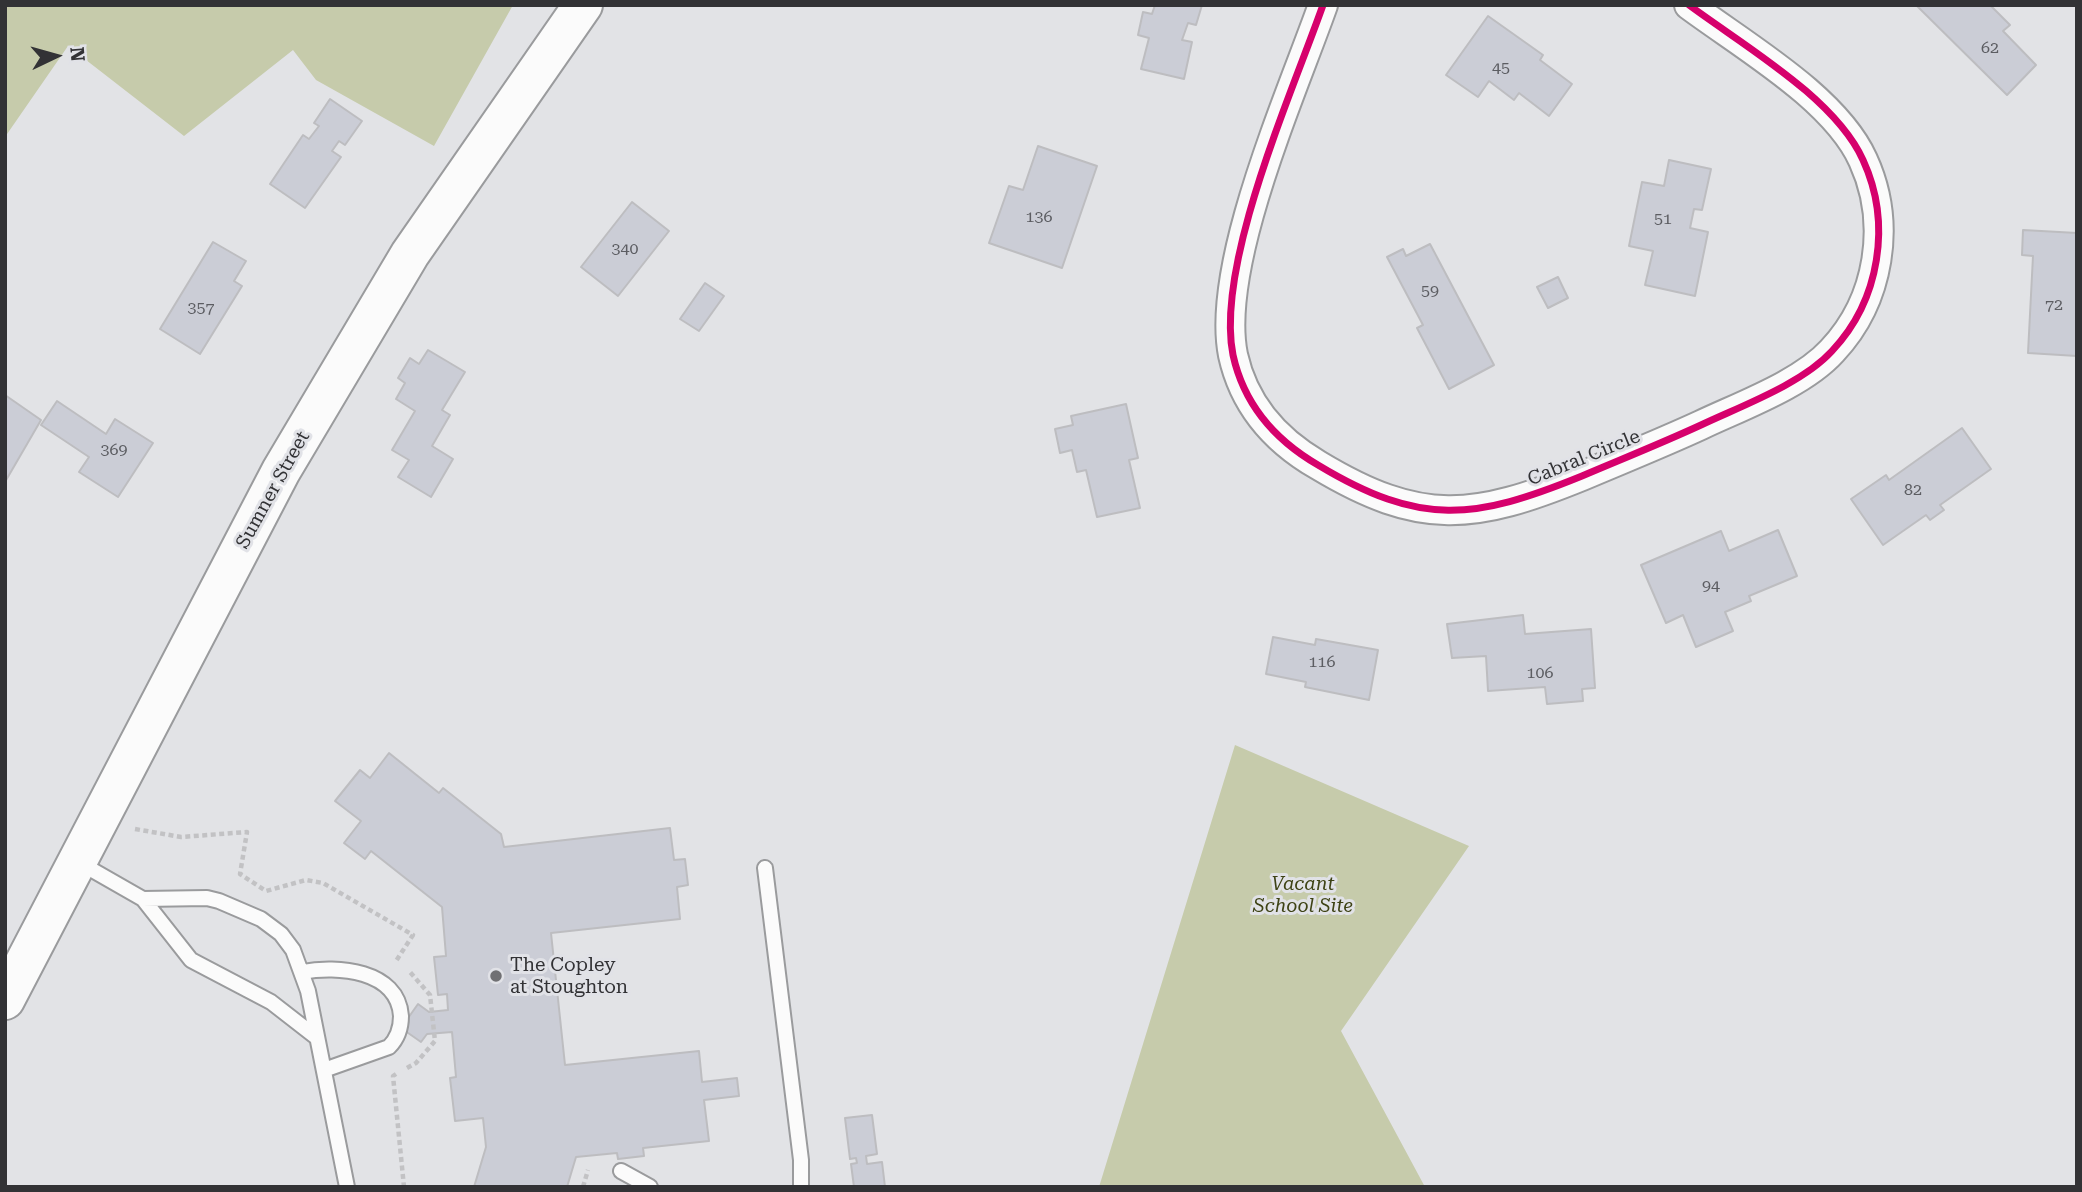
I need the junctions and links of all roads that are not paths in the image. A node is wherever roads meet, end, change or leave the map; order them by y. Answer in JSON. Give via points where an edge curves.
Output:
{"nodes":[{"id":1,"x":583,"y":5,"type":"edge"},
{"id":2,"x":1323,"y":5,"type":"edge"},
{"id":3,"x":1689,"y":5,"type":"edge"},
{"id":4,"x":76,"y":861,"type":"junction"},
{"id":5,"x":765,"y":868,"type":"dead end"},
{"id":6,"x":142,"y":899,"type":"junction"},
{"id":7,"x":302,"y":972,"type":"junction"},
{"id":8,"x":5,"y":1000,"type":"edge"},
{"id":9,"x":317,"y":1038,"type":"junction"},
{"id":10,"x":324,"y":1070,"type":"junction"},
{"id":11,"x":621,"y":1171,"type":"dead end"},
{"id":12,"x":347,"y":1187,"type":"edge"},
{"id":13,"x":650,"y":1187,"type":"edge"},
{"id":14,"x":801,"y":1187,"type":"edge"}],
"edges":[{"from":1,"to":4,"type":"main road","name":"Sumner Street","via":[[410,254],[281,471]]},
{"from":2,"to":3,"type":"street","name":"Cabral Circle","via":[[1244,236],[1232,299],[1233,354],[1252,405],[1270,430],[1295,452],[1389,501],[1426,510],[1463,511],[1535,495],[1670,439],[1780,386],[1832,352],[1863,304],[1873,276],[1879,233],[1873,190],[1857,149],[1821,104]]},
{"from":4,"to":6,"type":"lane"},
{"from":4,"to":8,"type":"main road","name":"Sumner Street"},
{"from":5,"to":14,"type":"lane"},
{"from":6,"to":7,"type":"lane","via":[[207,898],[237,908],[281,934]]},
{"from":6,"to":9,"type":"lane","via":[[191,960],[271,1002]]},
{"from":7,"to":9,"type":"lane"},
{"from":7,"to":10,"type":"lane","via":[[349,969],[386,986],[400,1005],[400,1028],[389,1047]]},
{"from":9,"to":10,"type":"lane"},
{"from":10,"to":12,"type":"lane"},
{"from":11,"to":13,"type":"lane"}]}
